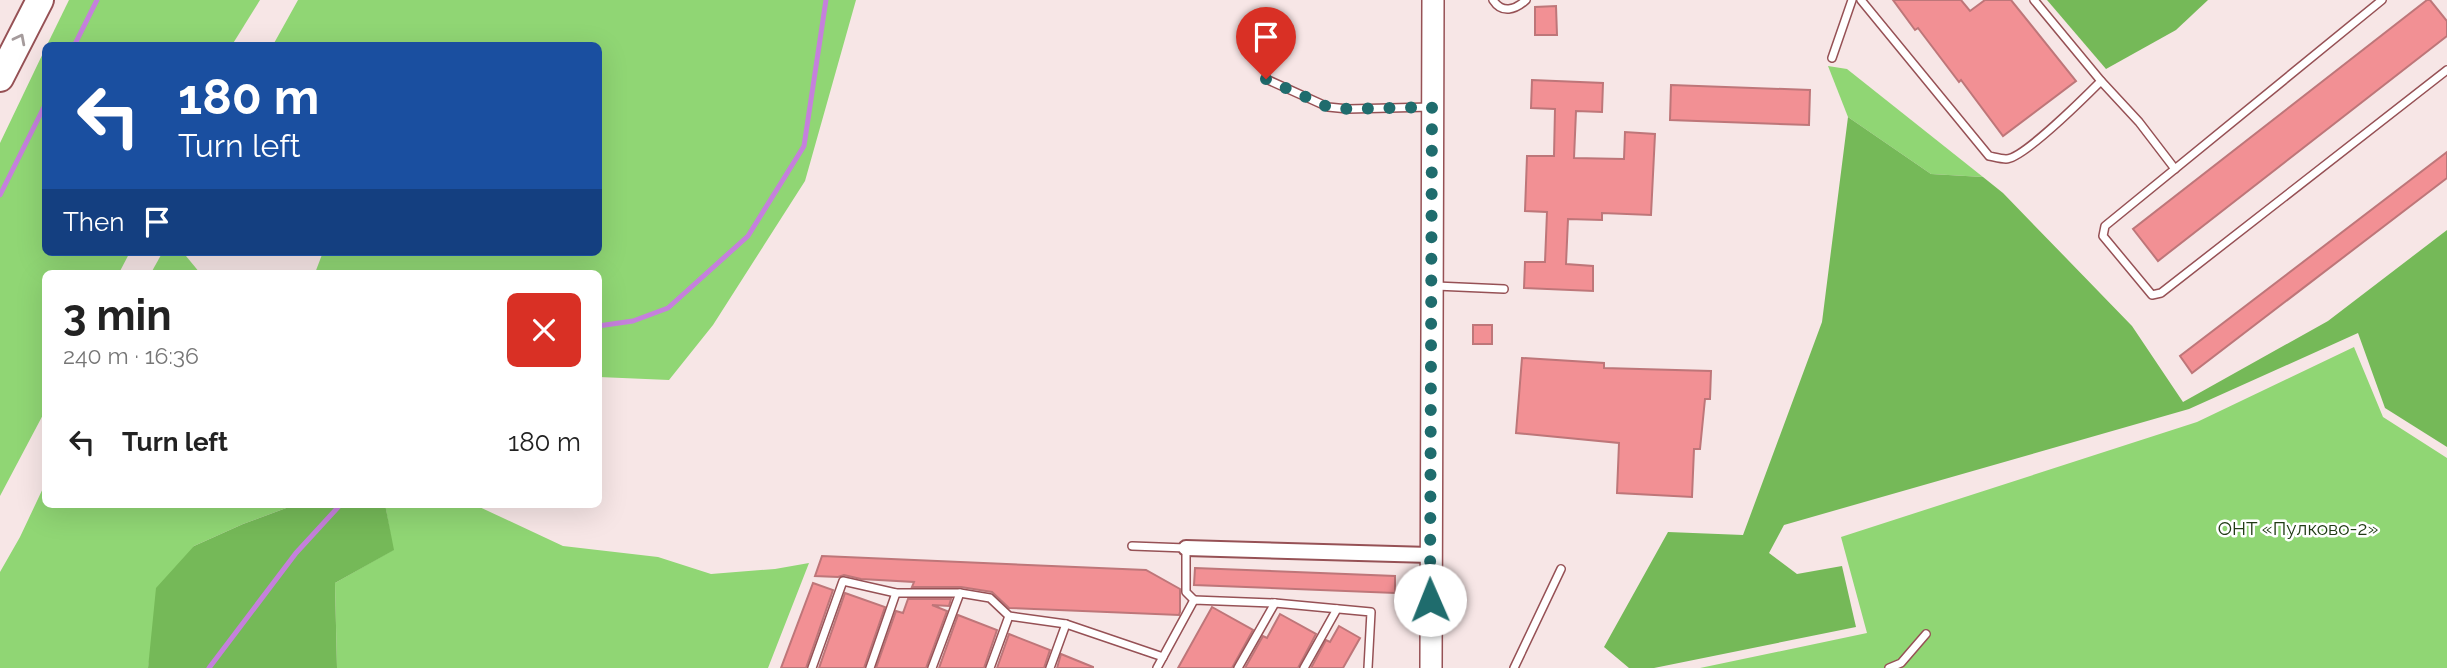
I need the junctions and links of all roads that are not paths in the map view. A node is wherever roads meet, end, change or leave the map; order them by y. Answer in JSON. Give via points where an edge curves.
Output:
{"nodes":[{"id":1,"x":40,"y":0,"type":"edge"},
{"id":2,"x":1433,"y":0,"type":"edge"},
{"id":3,"x":1493,"y":0,"type":"edge"},
{"id":4,"x":1526,"y":0,"type":"edge"},
{"id":5,"x":1852,"y":0,"type":"edge"},
{"id":6,"x":1861,"y":0,"type":"edge"},
{"id":7,"x":2034,"y":0,"type":"edge"},
{"id":8,"x":2382,"y":0,"type":"edge"},
{"id":9,"x":1832,"y":58,"type":"dead end"},
{"id":10,"x":2447,"y":69,"type":"edge"},
{"id":11,"x":0,"y":78,"type":"edge"},
{"id":12,"x":1266,"y":79,"type":"dead end"},
{"id":13,"x":2101,"y":80,"type":"junction"},
{"id":14,"x":1432,"y":107,"type":"junction"},
{"id":15,"x":2175,"y":169,"type":"junction"},
{"id":16,"x":1431,"y":286,"type":"junction"},
{"id":17,"x":1504,"y":289,"type":"dead end"},
{"id":18,"x":1132,"y":546,"type":"dead end"},
{"id":19,"x":1186,"y":548,"type":"junction"},
{"id":20,"x":1430,"y":555,"type":"junction"},
{"id":21,"x":1562,"y":569,"type":"dead end"},
{"id":22,"x":896,"y":593,"type":"junction"},
{"id":23,"x":960,"y":593,"type":"junction"},
{"id":24,"x":1194,"y":600,"type":"junction"},
{"id":25,"x":1275,"y":603,"type":"junction"},
{"id":26,"x":1337,"y":609,"type":"junction"},
{"id":27,"x":1009,"y":616,"type":"junction"},
{"id":28,"x":1066,"y":624,"type":"junction"},
{"id":29,"x":1926,"y":634,"type":"dead end"},
{"id":30,"x":1163,"y":657,"type":"junction"},
{"id":31,"x":812,"y":668,"type":"edge"},
{"id":32,"x":870,"y":668,"type":"edge"},
{"id":33,"x":932,"y":668,"type":"edge"},
{"id":34,"x":990,"y":668,"type":"edge"},
{"id":35,"x":1050,"y":668,"type":"edge"},
{"id":36,"x":1157,"y":668,"type":"edge"},
{"id":37,"x":1238,"y":668,"type":"edge"},
{"id":38,"x":1304,"y":668,"type":"edge"},
{"id":39,"x":1368,"y":668,"type":"edge"},
{"id":40,"x":1431,"y":668,"type":"edge"},
{"id":41,"x":1514,"y":668,"type":"edge"},
{"id":42,"x":1889,"y":668,"type":"edge"}],
"edges":[{"from":11,"to":1,"type":"highway","one_way":true},
{"from":2,"to":14,"type":"street"},
{"from":3,"to":4,"type":"lane","via":[[1508,10]]},
{"from":5,"to":9,"type":"lane"},
{"from":6,"to":13,"type":"lane","via":[[1989,156],[2008,160],[2021,153]]},
{"from":7,"to":13,"type":"lane"},
{"from":8,"to":15,"type":"lane"},
{"from":10,"to":15,"type":"lane","via":[[2153,295],[2102,234],[2105,226]]},
{"from":12,"to":14,"type":"lane","via":[[1328,107]]},
{"from":13,"to":15,"type":"lane"},
{"from":14,"to":16,"type":"street"},
{"from":16,"to":17,"type":"lane"},
{"from":16,"to":20,"type":"street"},
{"from":18,"to":19,"type":"lane"},
{"from":19,"to":20,"type":"street"},
{"from":19,"to":24,"type":"lane","via":[[1186,592]]},
{"from":20,"to":40,"type":"street"},
{"from":21,"to":41,"type":"lane"},
{"from":22,"to":23,"type":"lane"},
{"from":22,"to":31,"type":"lane","via":[[843,581]]},
{"from":22,"to":32,"type":"lane"},
{"from":23,"to":27,"type":"lane","via":[[990,598]]},
{"from":23,"to":33,"type":"lane"},
{"from":24,"to":25,"type":"lane"},
{"from":24,"to":30,"type":"lane"},
{"from":25,"to":26,"type":"lane"},
{"from":25,"to":37,"type":"lane"},
{"from":26,"to":38,"type":"lane"},
{"from":26,"to":39,"type":"lane","via":[[1371,612]]},
{"from":27,"to":28,"type":"lane"},
{"from":27,"to":34,"type":"lane"},
{"from":28,"to":30,"type":"lane"},
{"from":28,"to":35,"type":"lane"},
{"from":29,"to":42,"type":"lane","via":[[1901,663]]},
{"from":30,"to":36,"type":"lane"}]}
